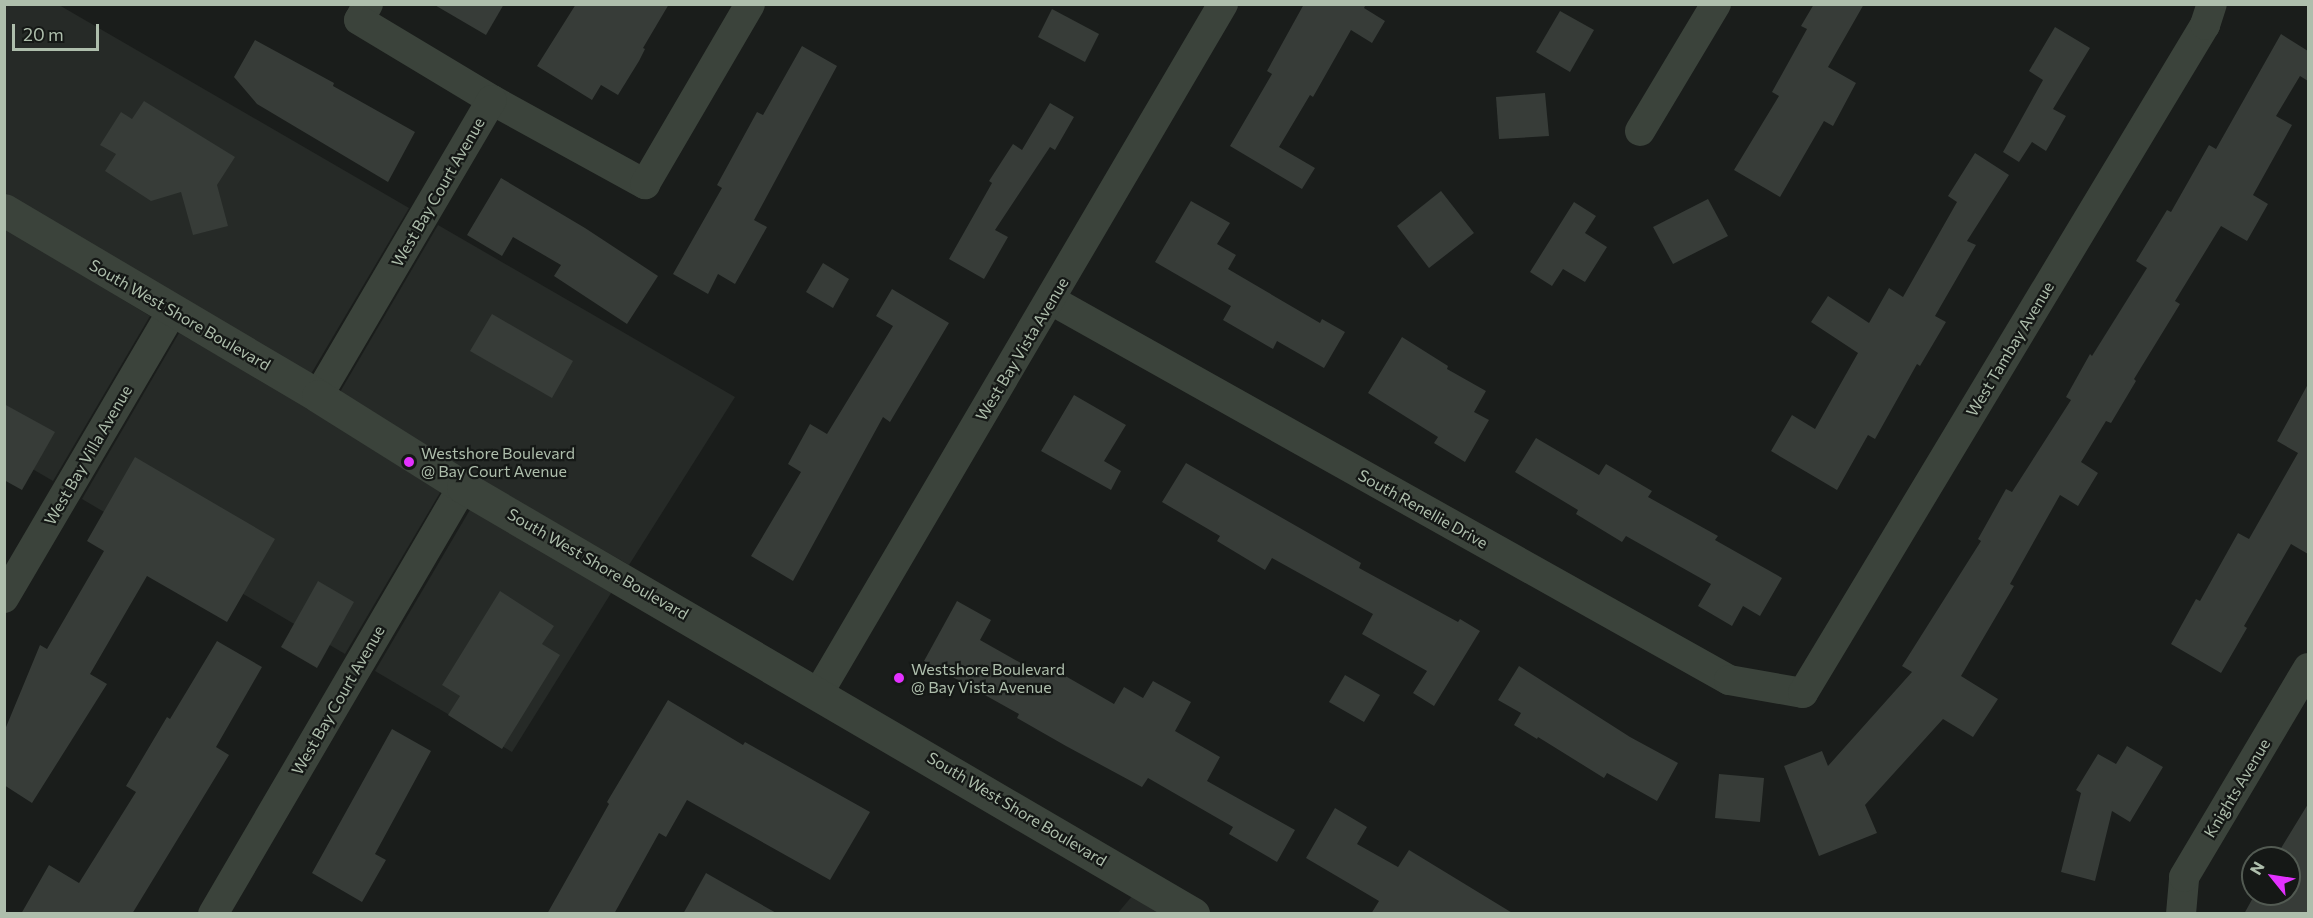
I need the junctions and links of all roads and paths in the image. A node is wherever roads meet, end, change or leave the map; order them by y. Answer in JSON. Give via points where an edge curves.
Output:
{"nodes":[{"id":1,"x":368,"y":4,"type":"edge"},
{"id":2,"x":750,"y":4,"type":"edge"},
{"id":3,"x":1222,"y":4,"type":"edge"},
{"id":4,"x":1716,"y":4,"type":"edge"},
{"id":5,"x":2212,"y":4,"type":"edge"},
{"id":6,"x":492,"y":100,"type":"junction"},
{"id":7,"x":1640,"y":131,"type":"dead end"},
{"id":8,"x":4,"y":210,"type":"edge"},
{"id":9,"x":1051,"y":300,"type":"junction"},
{"id":10,"x":172,"y":312,"type":"junction"},
{"id":11,"x":318,"y":396,"type":"junction"},
{"id":12,"x":463,"y":486,"type":"junction"},
{"id":13,"x":4,"y":598,"type":"edge"},
{"id":14,"x":2308,"y":668,"type":"edge"},
{"id":15,"x":819,"y":692,"type":"junction"},
{"id":16,"x":1803,"y":693,"type":"joint"},
{"id":17,"x":213,"y":914,"type":"edge"},
{"id":18,"x":1193,"y":914,"type":"edge"},
{"id":19,"x":2181,"y":914,"type":"edge"}],
"edges":[{"from":1,"to":6,"type":"street","via":[[359,20]]},
{"from":2,"to":6,"type":"street","name":"West Bay Court Avenue","via":[[645,184]]},
{"from":3,"to":9,"type":"street","name":"West Bay Vista Avenue"},
{"from":4,"to":7,"type":"street"},
{"from":5,"to":16,"type":"street","name":"West Tambay Avenue","via":[[2199,36]]},
{"from":6,"to":11,"type":"street","name":"West Bay Court Avenue"},
{"from":8,"to":10,"type":"street","name":"South West Shore Boulevard"},
{"from":9,"to":15,"type":"street","name":"West Bay Vista Avenue"},
{"from":9,"to":16,"type":"street","name":"South Renellie Drive","via":[[1729,680]]},
{"from":10,"to":11,"type":"street","name":"South West Shore Boulevard"},
{"from":10,"to":13,"type":"street","name":"West Bay Villa Avenue"},
{"from":11,"to":12,"type":"street","name":"South West Shore Boulevard"},
{"from":12,"to":15,"type":"street","name":"South West Shore Boulevard"},
{"from":12,"to":17,"type":"street","name":"West Bay Court Avenue"},
{"from":14,"to":19,"type":"street","name":"Knights Avenue","via":[[2184,877]]},
{"from":15,"to":18,"type":"street","name":"South West Shore Boulevard"}]}
